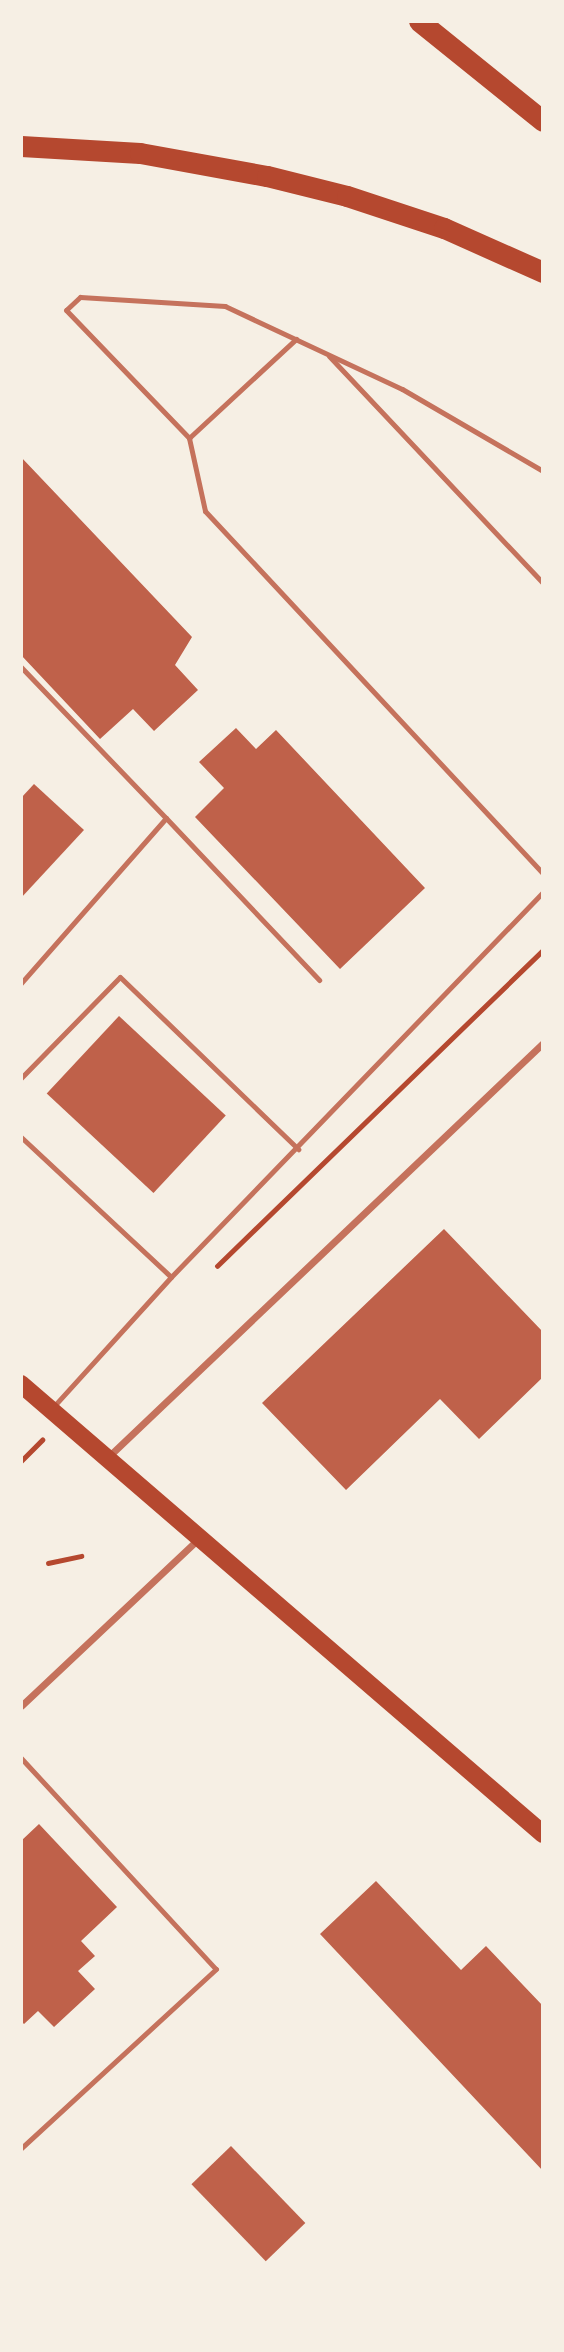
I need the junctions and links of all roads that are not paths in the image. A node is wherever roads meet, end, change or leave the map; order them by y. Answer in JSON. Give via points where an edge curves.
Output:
{"nodes":[{"id":1,"x":419,"y":21,"type":"edge"},
{"id":2,"x":543,"y":121,"type":"edge"},
{"id":3,"x":21,"y":146,"type":"edge"},
{"id":4,"x":543,"y":272,"type":"edge"},
{"id":5,"x":296,"y":339,"type":"junction"},
{"id":6,"x":326,"y":352,"type":"junction"},
{"id":7,"x":189,"y":438,"type":"junction"},
{"id":8,"x":543,"y":471,"type":"edge"},
{"id":9,"x":543,"y":583,"type":"edge"},
{"id":10,"x":21,"y":667,"type":"edge"},
{"id":11,"x":166,"y":818,"type":"junction"},
{"id":12,"x":543,"y":874,"type":"edge"},
{"id":13,"x":543,"y":892,"type":"edge"},
{"id":14,"x":319,"y":981,"type":"dead end"},
{"id":15,"x":21,"y":983,"type":"edge"},
{"id":16,"x":543,"y":1043,"type":"edge"},
{"id":17,"x":21,"y":1078,"type":"edge"},
{"id":18,"x":21,"y":1137,"type":"edge"},
{"id":19,"x":298,"y":1149,"type":"junction"},
{"id":20,"x":170,"y":1276,"type":"junction"},
{"id":21,"x":21,"y":1384,"type":"edge"},
{"id":22,"x":51,"y":1409,"type":"junction"},
{"id":23,"x":107,"y":1458,"type":"junction"},
{"id":24,"x":200,"y":1538,"type":"junction"},
{"id":25,"x":21,"y":1706,"type":"edge"},
{"id":26,"x":21,"y":1758,"type":"edge"},
{"id":27,"x":543,"y":1834,"type":"edge"},
{"id":28,"x":21,"y":2148,"type":"edge"}],
"edges":[{"from":1,"to":2,"type":"highway"},
{"from":3,"to":4,"type":"highway","via":[[140,153],[267,176],[444,228]]},
{"from":5,"to":6,"type":"lane"},
{"from":5,"to":7,"type":"lane"},
{"from":5,"to":7,"type":"lane","via":[[225,306],[80,297],[66,310]]},
{"from":6,"to":8,"type":"lane","via":[[402,389]]},
{"from":6,"to":9,"type":"lane"},
{"from":7,"to":12,"type":"lane","via":[[205,511]]},
{"from":10,"to":11,"type":"lane"},
{"from":11,"to":14,"type":"lane"},
{"from":11,"to":15,"type":"lane"},
{"from":13,"to":19,"type":"lane"},
{"from":16,"to":23,"type":"street"},
{"from":17,"to":19,"type":"lane","via":[[120,977]]},
{"from":18,"to":20,"type":"lane"},
{"from":19,"to":20,"type":"lane"},
{"from":20,"to":22,"type":"lane"},
{"from":21,"to":22,"type":"main road"},
{"from":22,"to":23,"type":"main road"},
{"from":23,"to":24,"type":"main road"},
{"from":24,"to":25,"type":"street"},
{"from":24,"to":27,"type":"main road"},
{"from":26,"to":28,"type":"lane","via":[[216,1969]]}]}
